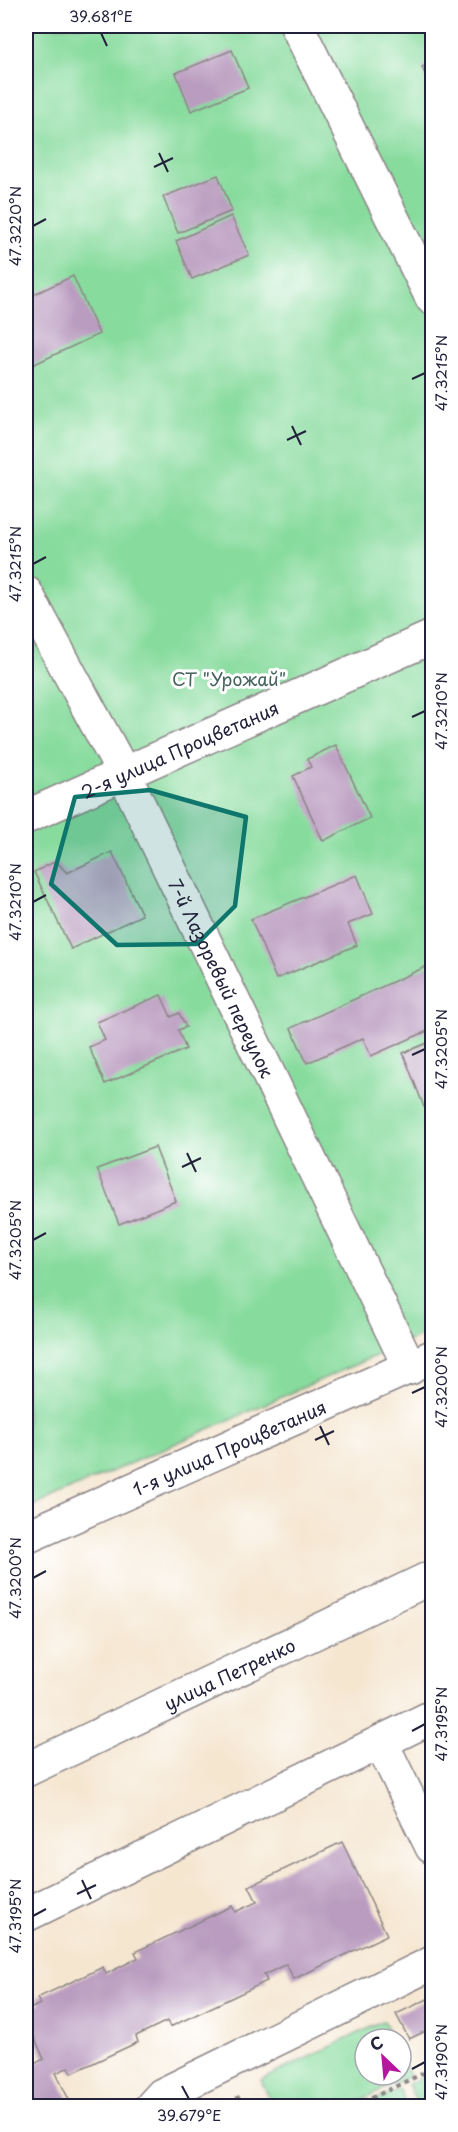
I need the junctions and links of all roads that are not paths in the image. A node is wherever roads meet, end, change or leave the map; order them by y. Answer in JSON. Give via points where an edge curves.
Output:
{"nodes":[{"id":1,"x":297,"y":26,"type":"edge"},
{"id":2,"x":432,"y":298,"type":"edge"},
{"id":3,"x":26,"y":593,"type":"edge"},
{"id":4,"x":432,"y":637,"type":"edge"},
{"id":5,"x":124,"y":774,"type":"junction"},
{"id":6,"x":26,"y":817,"type":"edge"},
{"id":7,"x":421,"y":1363,"type":"edge"},
{"id":8,"x":26,"y":1537,"type":"edge"},
{"id":9,"x":432,"y":1577,"type":"edge"},
{"id":10,"x":432,"y":1717,"type":"edge"},
{"id":11,"x":381,"y":1742,"type":"junction"},
{"id":12,"x":26,"y":1770,"type":"edge"},
{"id":13,"x":432,"y":1847,"type":"edge"},
{"id":14,"x":26,"y":1915,"type":"edge"},
{"id":15,"x":432,"y":1964,"type":"edge"},
{"id":16,"x":152,"y":2106,"type":"edge"}],
"edges":[{"from":1,"to":2,"type":"street"},
{"from":3,"to":5,"type":"street","name":"7-й Лазоревый переулок"},
{"from":4,"to":5,"type":"street","name":"2-я улица Процветания"},
{"from":5,"to":6,"type":"street","name":"2-я улица Процветания"},
{"from":5,"to":7,"type":"street","name":"7-й Лазоревый переулок"},
{"from":7,"to":8,"type":"street","name":"1-я улица Процветания"},
{"from":9,"to":12,"type":"street","name":"улица Петренко"},
{"from":10,"to":11,"type":"street"},
{"from":11,"to":13,"type":"street"},
{"from":11,"to":14,"type":"street"},
{"from":15,"to":16,"type":"street","via":[[162,2095]]}]}
